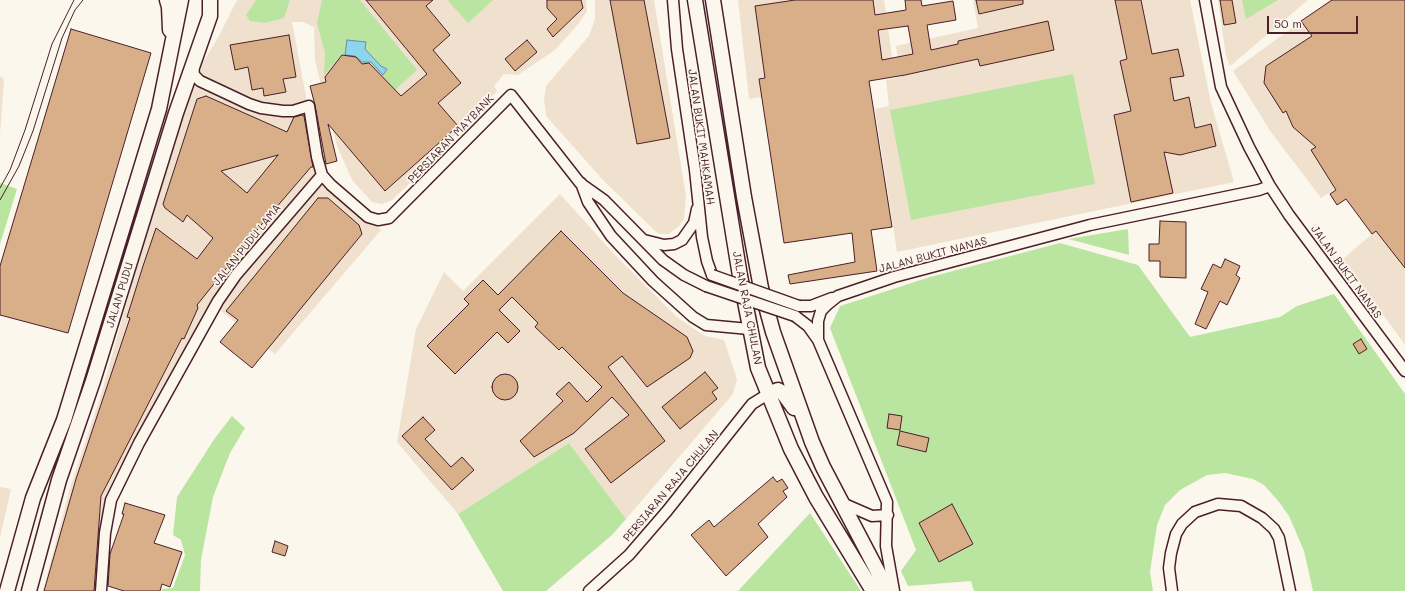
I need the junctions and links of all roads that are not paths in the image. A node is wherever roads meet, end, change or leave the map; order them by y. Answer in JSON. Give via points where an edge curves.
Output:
{"nodes":[{"id":1,"x":167,"y":0,"type":"edge"},
{"id":2,"x":181,"y":0,"type":"edge"},
{"id":3,"x":210,"y":0,"type":"edge"},
{"id":4,"x":217,"y":0,"type":"edge"},
{"id":5,"x":673,"y":0,"type":"edge"},
{"id":6,"x":695,"y":0,"type":"edge"},
{"id":7,"x":713,"y":0,"type":"edge"},
{"id":8,"x":1205,"y":0,"type":"edge"},
{"id":9,"x":210,"y":16,"type":"junction"},
{"id":10,"x":170,"y":58,"type":"junction"},
{"id":11,"x":193,"y":64,"type":"junction"},
{"id":12,"x":322,"y":175,"type":"junction"},
{"id":13,"x":580,"y":183,"type":"junction"},
{"id":14,"x":1270,"y":186,"type":"junction"},
{"id":15,"x":698,"y":199,"type":"junction"},
{"id":16,"x":644,"y":240,"type":"junction"},
{"id":17,"x":838,"y":296,"type":"junction"},
{"id":18,"x":749,"y":329,"type":"junction"},
{"id":19,"x":773,"y":332,"type":"junction"},
{"id":20,"x":818,"y":340,"type":"junction"},
{"id":21,"x":1405,"y":371,"type":"edge"},
{"id":22,"x":768,"y":394,"type":"junction"},
{"id":23,"x":812,"y":442,"type":"junction"},
{"id":24,"x":842,"y":503,"type":"junction"},
{"id":25,"x":888,"y":515,"type":"junction"},
{"id":26,"x":7,"y":591,"type":"edge"},
{"id":27,"x":29,"y":591,"type":"edge"},
{"id":28,"x":101,"y":591,"type":"edge"},
{"id":29,"x":589,"y":591,"type":"edge"},
{"id":30,"x":873,"y":591,"type":"edge"},
{"id":31,"x":888,"y":591,"type":"edge"},
{"id":32,"x":894,"y":591,"type":"edge"},
{"id":33,"x":1172,"y":591,"type":"edge"},
{"id":34,"x":1290,"y":591,"type":"edge"}],
"edges":[{"from":1,"to":10,"type":"main road","via":[[170,18]]},
{"from":2,"to":10,"type":"main road","name":"JALAN PUDU"},
{"from":3,"to":9,"type":"main road","name":"JALAN PUDU"},
{"from":4,"to":9,"type":"main road"},
{"from":5,"to":15,"type":"street","name":"JALAN BUKIT MAHKAMAH","via":[[677,49]]},
{"from":6,"to":18,"type":"main road","name":"JALAN RAJA CHULAN"},
{"from":7,"to":19,"type":"main road","name":"JALAN RAJA CHULAN","via":[[744,197],[761,288]]},
{"from":8,"to":14,"type":"street","name":"JALAN BUKIT NANAS","via":[[1221,87]]},
{"from":9,"to":11,"type":"main road","name":"JALAN PUDU"},
{"from":10,"to":26,"type":"main road","name":"JALAN PUDU","via":[[159,109],[64,420],[33,498]]},
{"from":11,"to":12,"type":"street","via":[[194,75],[200,80],[249,104],[284,111],[308,106]]},
{"from":11,"to":27,"type":"main road","name":"JALAN PUDU","via":[[93,381],[59,480]]},
{"from":12,"to":13,"type":"street","name":"PERSIARAN MAYBANK","via":[[368,217],[378,220],[389,218],[511,95]]},
{"from":12,"to":28,"type":"street","name":"JALAN PUDU LAMA","via":[[236,275],[218,301],[139,443],[111,500],[105,533]]},
{"from":13,"to":16,"type":"street","name":"PERSIARAN MAYBANK","via":[[604,200]]},
{"from":13,"to":18,"type":"street","name":"PERSIARAN MAYBANK","via":[[588,202],[611,236],[653,281],[693,317],[706,325]]},
{"from":14,"to":17,"type":"street","name":"JALAN BUKIT NANAS","via":[[1090,225],[894,277]]},
{"from":14,"to":21,"type":"street","name":"JALAN BUKIT NANAS"},
{"from":15,"to":16,"type":"street","via":[[694,223],[682,240],[664,245]]},
{"from":15,"to":17,"type":"street","name":"JALAN BUKIT MAHKAMAH","bridge":true,"via":[[704,249],[712,275],[799,306],[811,306]]},
{"from":16,"to":20,"type":"street","name":"PERSIARAN MAYBANK","bridge":true,"via":[[663,260],[684,275],[706,286],[795,316],[808,326]]},
{"from":17,"to":20,"type":"street","name":"JALAN BUKIT NANAS","via":[[821,311]]},
{"from":18,"to":22,"type":"main road","name":"JALAN RAJA CHULAN","via":[[758,368]]},
{"from":19,"to":22,"type":"main road","via":[[779,370],[777,380]]},
{"from":19,"to":23,"type":"main road","name":"JALAN RAJA CHULAN"},
{"from":20,"to":25,"type":"street","name":"JALAN BUKIT NANAS","via":[[887,502]]},
{"from":22,"to":23,"type":"main road","via":[[778,390],[788,398]]},
{"from":22,"to":29,"type":"street","name":"PERSIARAN RAJA CHULAN","via":[[752,404],[683,493],[629,555]]},
{"from":22,"to":30,"type":"main road","name":"JALAN RAJA CHULAN","via":[[791,448],[816,496]]},
{"from":23,"to":24,"type":"main road","name":"JALAN RAJA CHULAN"},
{"from":24,"to":25,"type":"street","via":[[872,516]]},
{"from":24,"to":31,"type":"main road","name":"JALAN RAJA CHULAN"},
{"from":25,"to":32,"type":"street","name":"JALAN BUKIT NANAS","via":[[886,546]]},
{"from":33,"to":34,"type":"street","via":[[1170,553],[1176,534],[1195,512],[1218,504],[1241,506],[1262,518],[1274,529],[1279,538]]}]}
